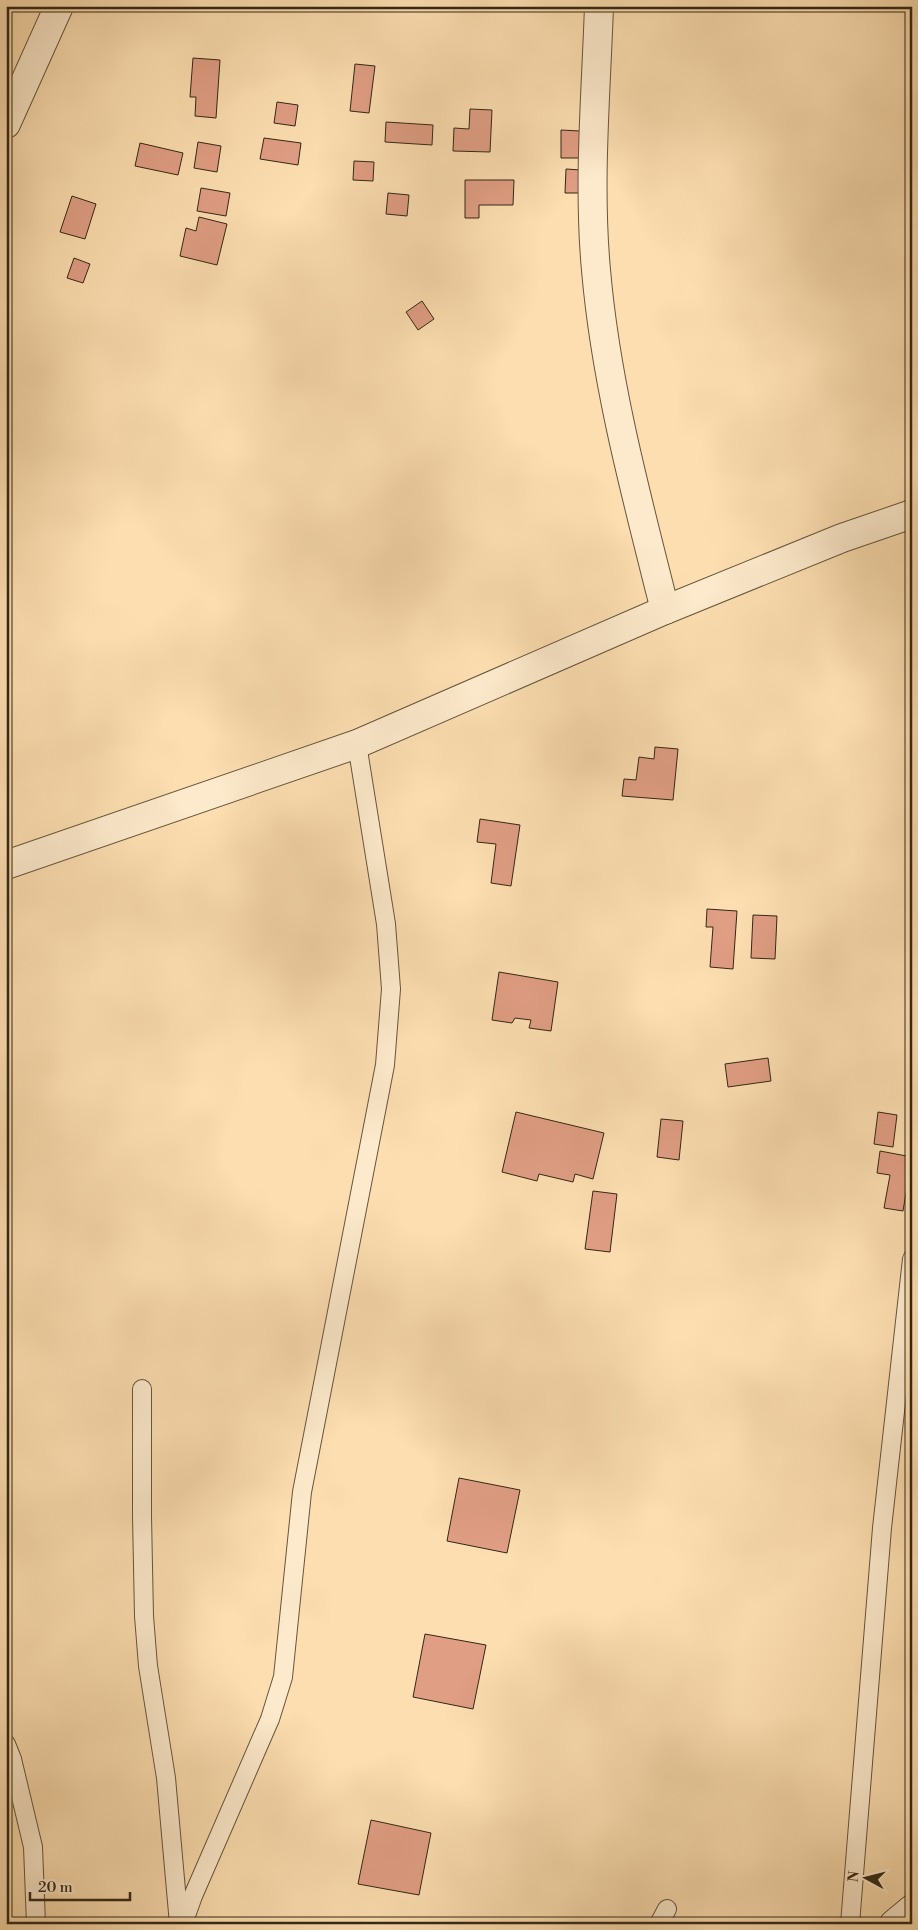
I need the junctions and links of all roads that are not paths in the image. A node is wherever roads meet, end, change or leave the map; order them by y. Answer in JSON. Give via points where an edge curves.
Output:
{"nodes":[{"id":1,"x":59,"y":6,"type":"edge"},
{"id":2,"x":599,"y":6,"type":"edge"},
{"id":3,"x":6,"y":124,"type":"edge"},
{"id":4,"x":912,"y":514,"type":"edge"},
{"id":5,"x":665,"y":610,"type":"junction"},
{"id":6,"x":357,"y":744,"type":"junction"},
{"id":7,"x":6,"y":865,"type":"edge"},
{"id":8,"x":912,"y":1259,"type":"edge"},
{"id":9,"x":142,"y":1388,"type":"dead end"},
{"id":10,"x":6,"y":1744,"type":"edge"},
{"id":11,"x":912,"y":1909,"type":"edge"},
{"id":12,"x":36,"y":1924,"type":"edge"},
{"id":13,"x":181,"y":1924,"type":"edge"},
{"id":14,"x":850,"y":1924,"type":"edge"},
{"id":15,"x":894,"y":1924,"type":"edge"}],
"edges":[{"from":1,"to":3,"type":"street"},
{"from":2,"to":5,"type":"street","via":[[593,170],[596,269],[603,341],[622,440]]},
{"from":4,"to":5,"type":"street","via":[[842,538]]},
{"from":5,"to":6,"type":"street"},
{"from":6,"to":7,"type":"street"},
{"from":6,"to":13,"type":"lane","via":[[386,924],[390,989],[385,1065],[302,1492],[283,1677],[270,1719]]},
{"from":8,"to":14,"type":"lane","via":[[882,1528]]},
{"from":9,"to":13,"type":"lane","via":[[144,1616],[148,1666],[166,1778]]},
{"from":10,"to":12,"type":"lane","via":[[33,1848]]},
{"from":11,"to":15,"type":"street"}]}
